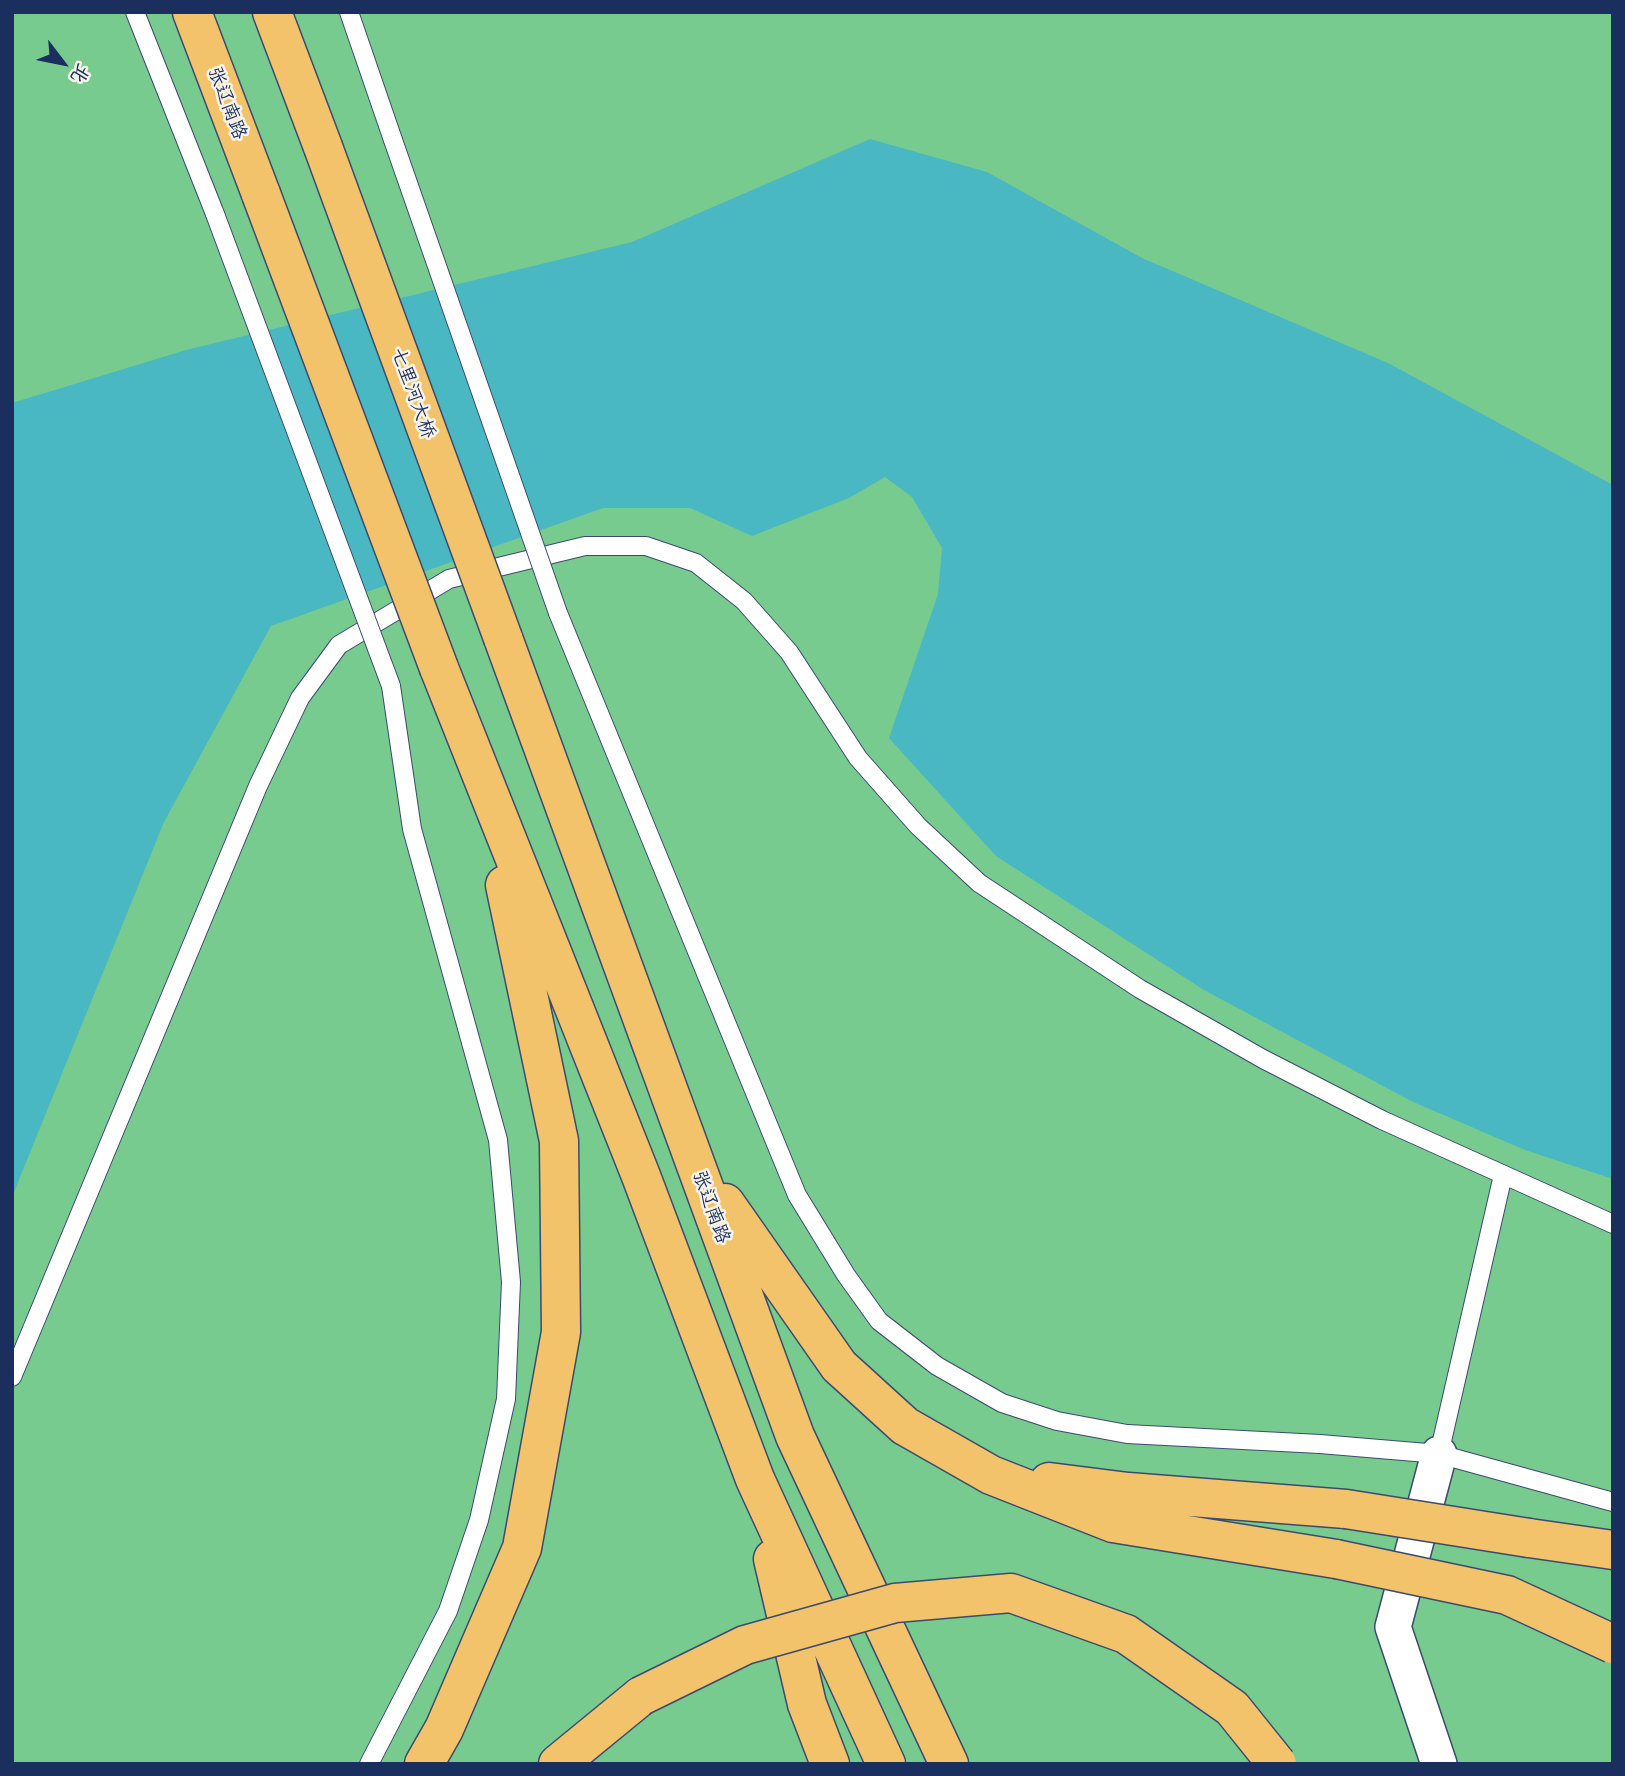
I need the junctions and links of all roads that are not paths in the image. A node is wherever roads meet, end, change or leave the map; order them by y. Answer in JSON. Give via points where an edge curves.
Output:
{"nodes":[{"id":1,"x":135,"y":12,"type":"edge"},
{"id":2,"x":192,"y":12,"type":"edge"},
{"id":3,"x":272,"y":12,"type":"edge"},
{"id":4,"x":349,"y":12,"type":"edge"},
{"id":5,"x":503,"y":638,"type":"joint"},
{"id":6,"x":484,"y":783,"type":"junction"},
{"id":7,"x":691,"y":1154,"type":"junction"},
{"id":8,"x":1503,"y":1175,"type":"junction"},
{"id":9,"x":1613,"y":1224,"type":"edge"},
{"id":10,"x":12,"y":1377,"type":"edge"},
{"id":11,"x":1439,"y":1454,"type":"junction"},
{"id":12,"x":991,"y":1475,"type":"junction"},
{"id":13,"x":755,"y":1479,"type":"junction"},
{"id":14,"x":1613,"y":1502,"type":"edge"},
{"id":15,"x":1613,"y":1550,"type":"edge"},
{"id":16,"x":1613,"y":1644,"type":"edge"},
{"id":17,"x":369,"y":1764,"type":"edge"},
{"id":18,"x":424,"y":1764,"type":"edge"},
{"id":19,"x":558,"y":1764,"type":"edge"},
{"id":20,"x":830,"y":1764,"type":"edge"},
{"id":21,"x":886,"y":1764,"type":"edge"},
{"id":22,"x":949,"y":1764,"type":"edge"},
{"id":23,"x":1277,"y":1764,"type":"edge"},
{"id":24,"x":1439,"y":1764,"type":"edge"}],
"edges":[{"from":1,"to":17,"type":"lane","bridge":true,"via":[[391,686],[412,829],[498,1140],[511,1282],[506,1399],[479,1520],[448,1611]]},
{"from":2,"to":6,"type":"main road","name":"张辽南路","bridge":true},
{"from":3,"to":5,"type":"main road","name":"七里河大桥","bridge":true},
{"from":4,"to":11,"type":"lane","bridge":true,"via":[[558,613],[797,1195],[879,1321],[937,1366],[1002,1403],[1057,1420],[1127,1434]]},
{"from":5,"to":7,"type":"main road","name":"张辽南路"},
{"from":6,"to":13,"type":"main road","via":[[641,1176]]},
{"from":6,"to":18,"type":"main road","via":[[559,1141],[561,1332],[522,1548],[444,1729]]},
{"from":7,"to":12,"type":"main road","via":[[839,1366],[905,1426]]},
{"from":7,"to":22,"type":"main road","name":"张辽南路","via":[[795,1436]]},
{"from":8,"to":9,"type":"lane"},
{"from":8,"to":10,"type":"lane","via":[[1263,1059],[1140,989],[979,883],[918,826],[858,758],[789,652],[744,601],[696,563],[646,546],[585,546],[449,579],[339,646],[300,698],[253,799]]},
{"from":8,"to":11,"type":"lane"},
{"from":11,"to":14,"type":"lane"},
{"from":11,"to":24,"type":"street","via":[[1393,1627]]},
{"from":12,"to":15,"type":"main road","bridge":true,"via":[[1128,1492],[1346,1509]]},
{"from":12,"to":16,"type":"main road","bridge":true,"via":[[1112,1522],[1336,1559],[1507,1595]]},
{"from":13,"to":20,"type":"main road","via":[[807,1704]]},
{"from":13,"to":21,"type":"main road"},
{"from":19,"to":23,"type":"main road","bridge":true,"via":[[642,1696],[745,1645],[895,1603],[1012,1593],[1126,1634],[1232,1708]]}]}
